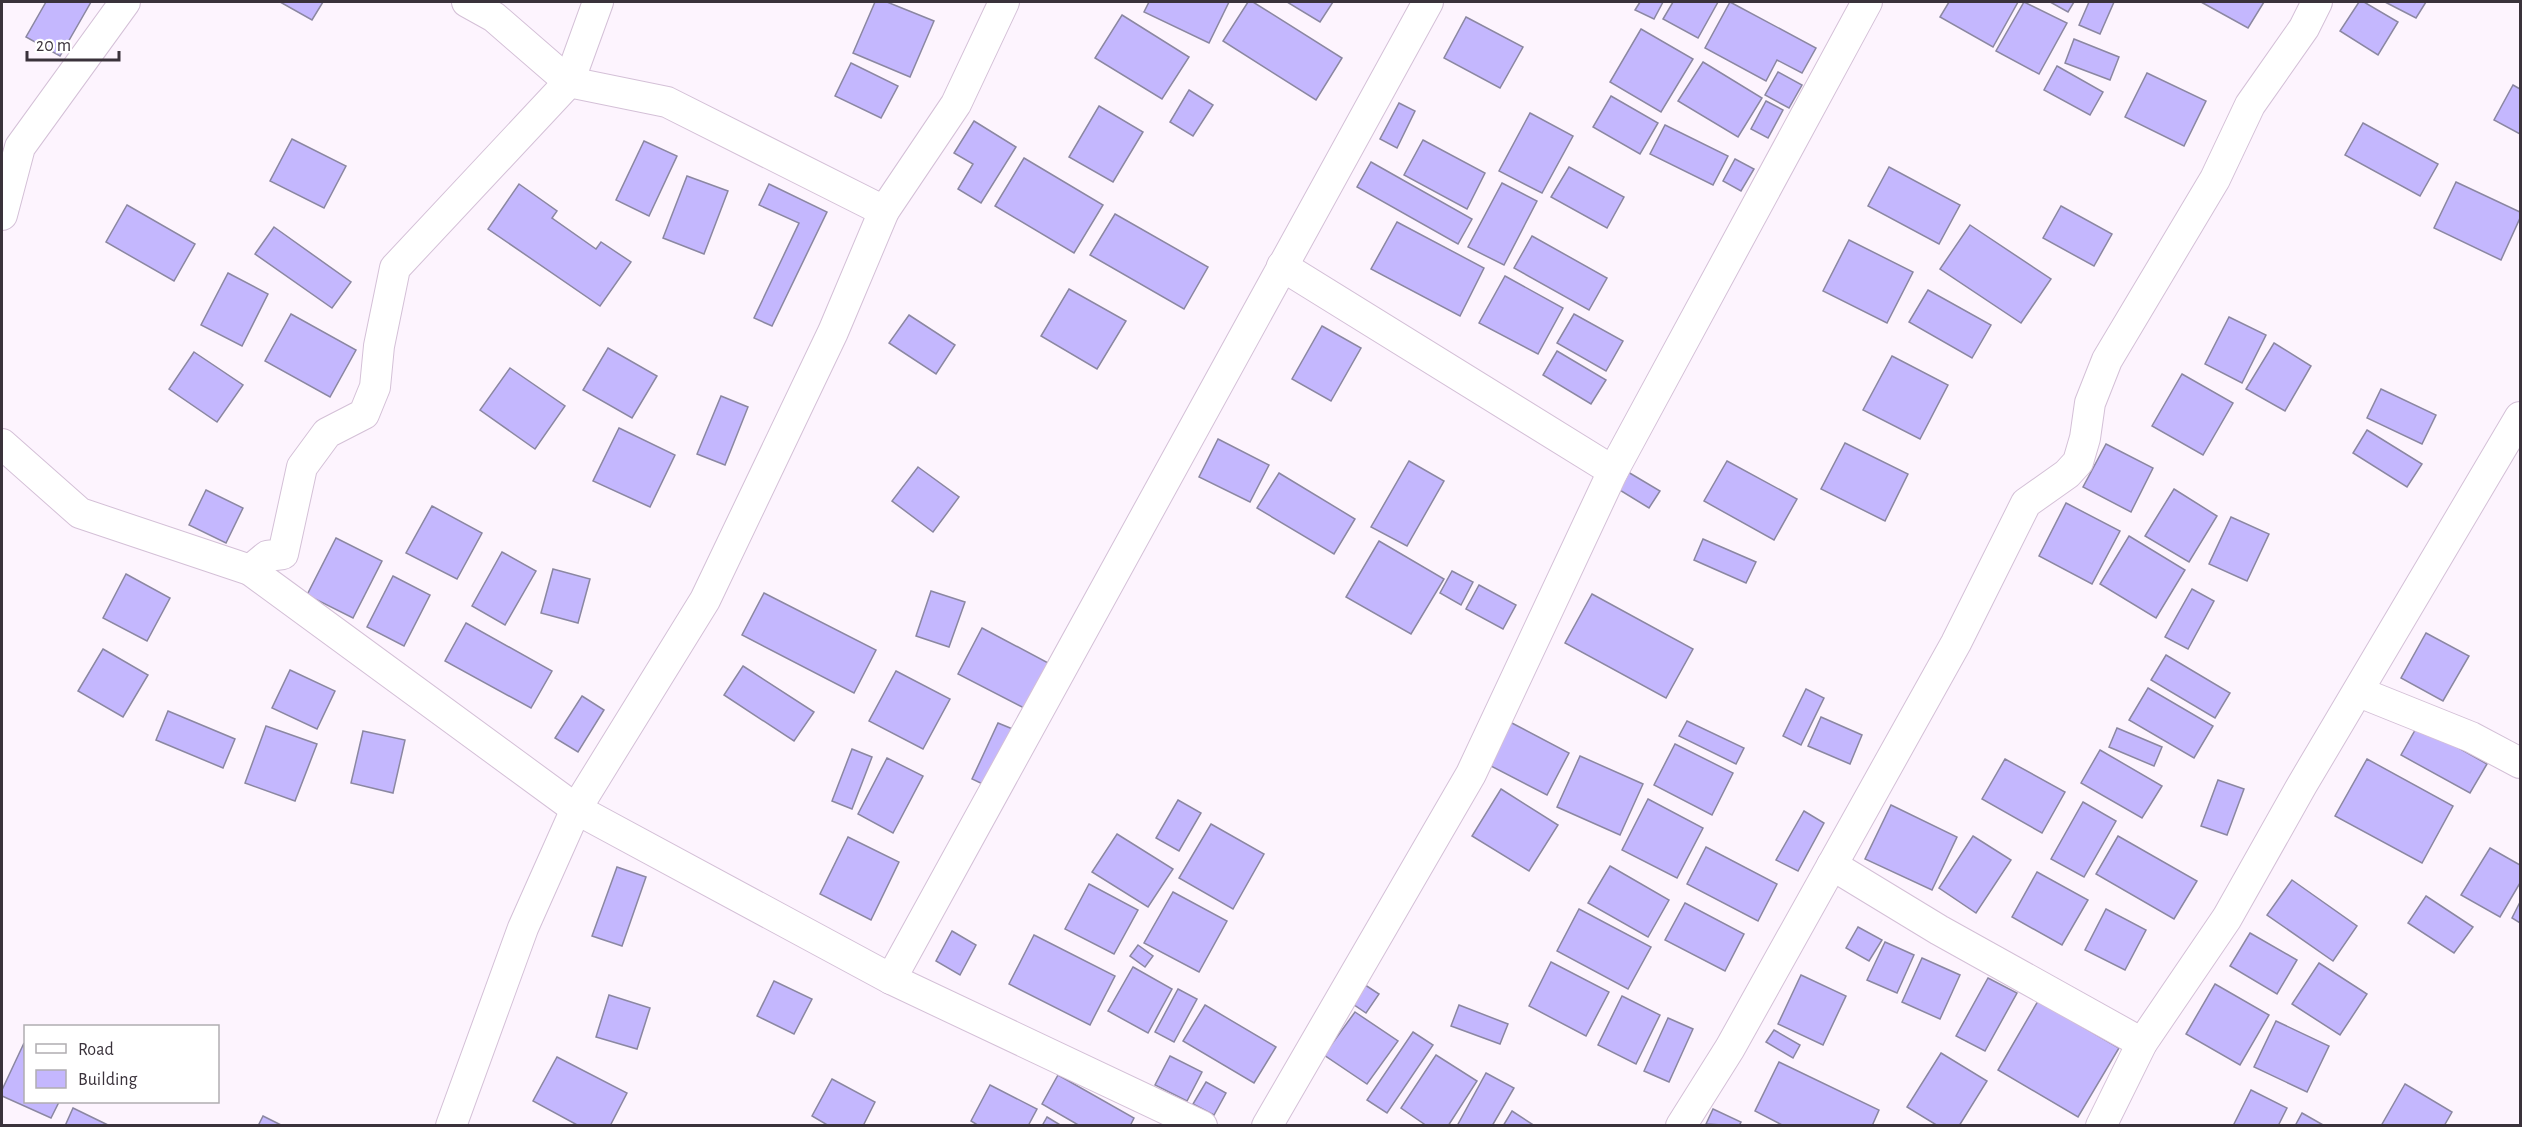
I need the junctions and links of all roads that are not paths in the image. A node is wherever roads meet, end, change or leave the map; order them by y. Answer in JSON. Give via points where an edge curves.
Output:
{"nodes":[{"id":1,"x":125,"y":2,"type":"edge"},
{"id":2,"x":467,"y":2,"type":"edge"},
{"id":3,"x":598,"y":2,"type":"edge"},
{"id":4,"x":1004,"y":2,"type":"edge"},
{"id":5,"x":1428,"y":2,"type":"edge"},
{"id":6,"x":1867,"y":2,"type":"edge"},
{"id":7,"x":2317,"y":2,"type":"edge"},
{"id":8,"x":569,"y":82,"type":"junction"},
{"id":9,"x":884,"y":211,"type":"junction"},
{"id":10,"x":2,"y":215,"type":"edge"},
{"id":11,"x":1282,"y":266,"type":"junction"},
{"id":12,"x":2520,"y":417,"type":"edge"},
{"id":13,"x":2,"y":444,"type":"edge"},
{"id":14,"x":1613,"y":471,"type":"junction"},
{"id":15,"x":250,"y":570,"type":"junction"},
{"id":16,"x":2360,"y":692,"type":"junction"},
{"id":17,"x":2520,"y":763,"type":"edge"},
{"id":18,"x":576,"y":809,"type":"junction"},
{"id":19,"x":1832,"y":865,"type":"junction"},
{"id":20,"x":891,"y":979,"type":"junction"},
{"id":21,"x":2142,"y":1043,"type":"junction"},
{"id":22,"x":452,"y":1125,"type":"edge"},
{"id":23,"x":1202,"y":1125,"type":"edge"},
{"id":24,"x":1267,"y":1125,"type":"edge"},
{"id":25,"x":1681,"y":1125,"type":"edge"},
{"id":26,"x":2101,"y":1125,"type":"edge"}],
"edges":[{"from":1,"to":10,"type":"street","via":[[20,147]]},
{"from":2,"to":8,"type":"street","via":[[494,17]]},
{"from":3,"to":8,"type":"street"},
{"from":4,"to":9,"type":"street","via":[[956,104]]},
{"from":5,"to":11,"type":"street"},
{"from":6,"to":14,"type":"street"},
{"from":7,"to":19,"type":"street","via":[[2304,28],[2250,105],[2215,179],[2107,360],[2090,403],[2078,462],[2026,503],[1956,643]]},
{"from":8,"to":9,"type":"street","via":[[667,102]]},
{"from":8,"to":15,"type":"street","via":[[395,268],[375,387],[364,414],[327,432],[302,467],[283,554],[267,556]]},
{"from":9,"to":18,"type":"street","via":[[833,332],[705,600]]},
{"from":11,"to":14,"type":"street"},
{"from":11,"to":20,"type":"street"},
{"from":12,"to":16,"type":"street"},
{"from":13,"to":15,"type":"street","via":[[80,513]]},
{"from":14,"to":24,"type":"street","via":[[1471,774]]},
{"from":15,"to":18,"type":"street"},
{"from":16,"to":17,"type":"street","via":[[2470,737]]},
{"from":16,"to":21,"type":"street","via":[[2227,918]]},
{"from":18,"to":20,"type":"street"},
{"from":18,"to":22,"type":"street","via":[[523,928]]},
{"from":19,"to":21,"type":"street","via":[[1939,930]]},
{"from":19,"to":25,"type":"street","via":[[1730,1048]]},
{"from":20,"to":23,"type":"street"},
{"from":21,"to":26,"type":"street"}]}
